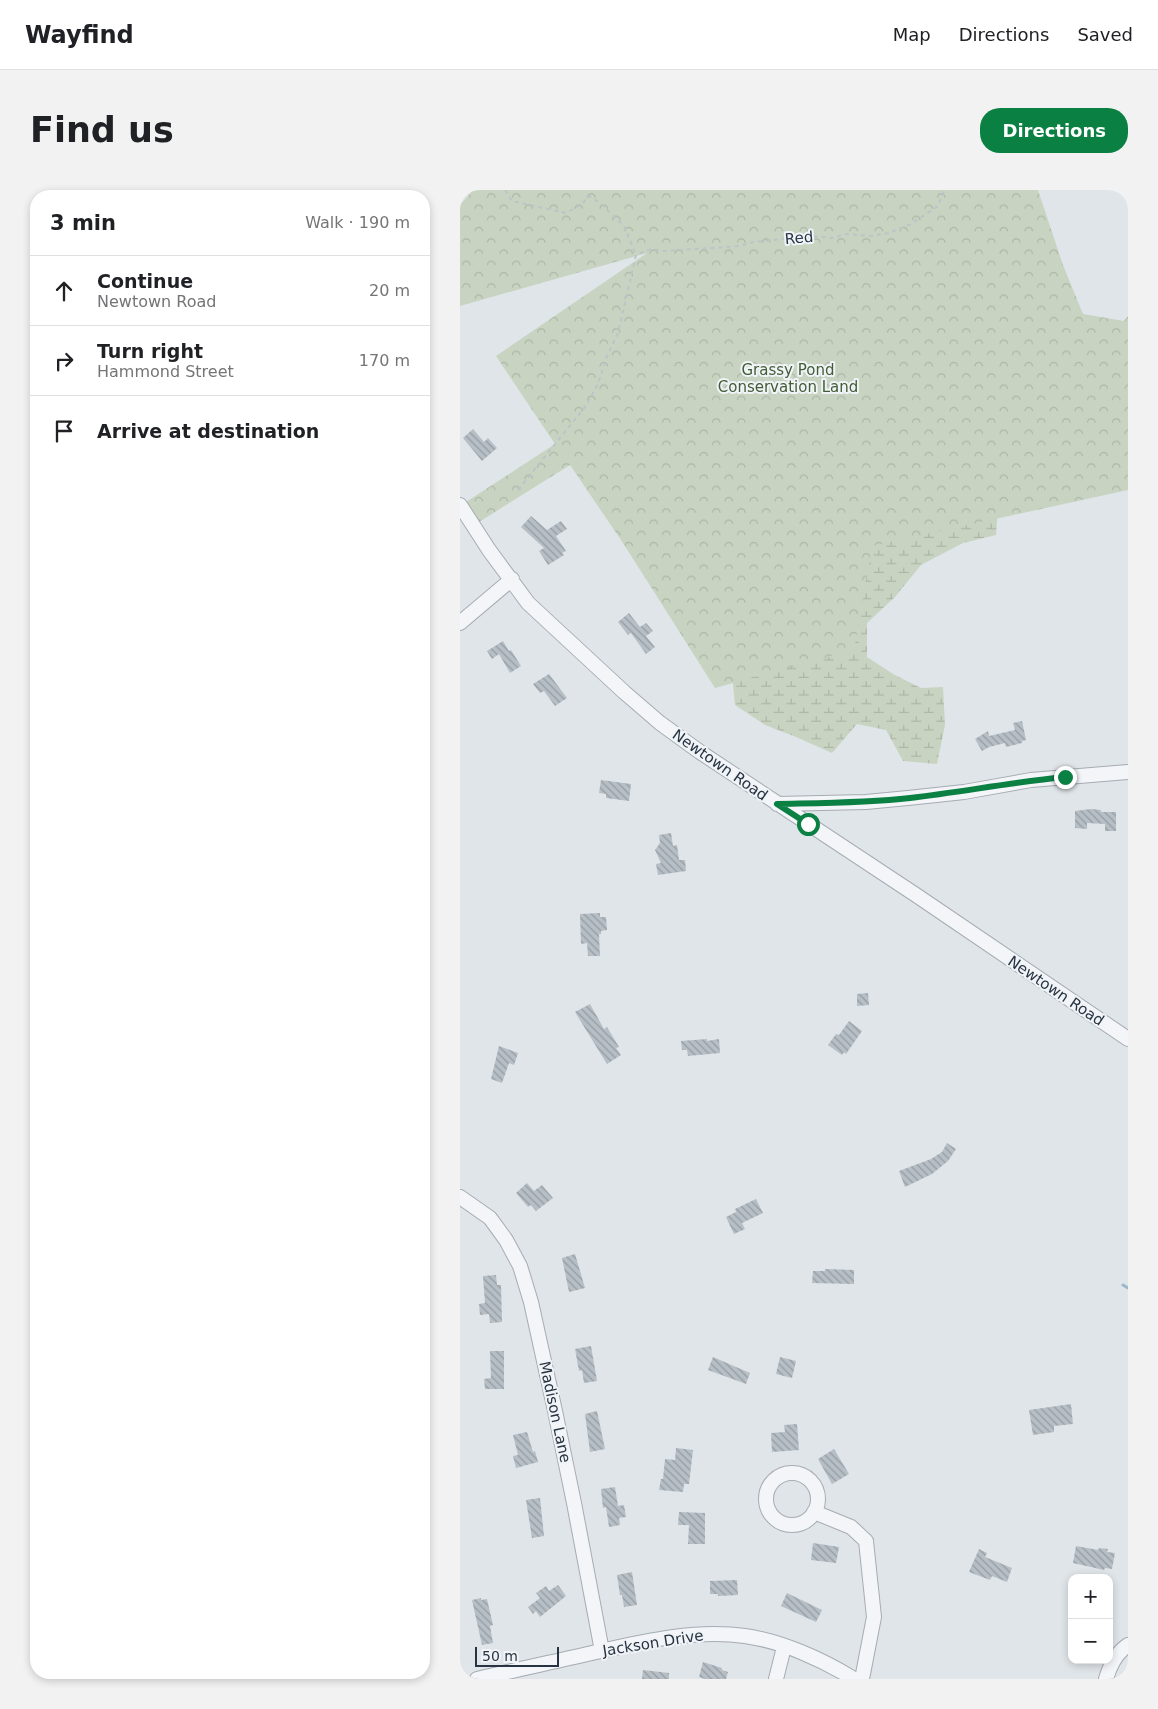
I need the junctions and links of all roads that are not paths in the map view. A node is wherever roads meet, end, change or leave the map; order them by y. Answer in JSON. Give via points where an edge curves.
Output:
{"nodes":[{"id":1,"x":460,"y":505,"type":"edge"},
{"id":2,"x":512,"y":579,"type":"junction"},
{"id":3,"x":460,"y":624,"type":"edge"},
{"id":4,"x":1128,"y":772,"type":"edge"},
{"id":5,"x":777,"y":804,"type":"junction"},
{"id":6,"x":1128,"y":1039,"type":"edge"},
{"id":7,"x":460,"y":1197,"type":"edge"},
{"id":8,"x":814,"y":1512,"type":"dead end"},
{"id":9,"x":1128,"y":1644,"type":"edge"},
{"id":10,"x":784,"y":1647,"type":"junction"},
{"id":11,"x":602,"y":1651,"type":"junction"},
{"id":12,"x":477,"y":1679,"type":"edge"},
{"id":13,"x":776,"y":1679,"type":"edge"},
{"id":14,"x":854,"y":1679,"type":"edge"},
{"id":15,"x":862,"y":1679,"type":"edge"},
{"id":16,"x":1106,"y":1679,"type":"edge"}],
"edges":[{"from":1,"to":2,"type":"street","name":"Newtown Road"},
{"from":2,"to":3,"type":"street"},
{"from":2,"to":5,"type":"street","name":"Newtown Road","via":[[528,603],[624,692],[686,742]]},
{"from":4,"to":5,"type":"street","via":[[1031,780],[908,798]]},
{"from":5,"to":6,"type":"street","name":"Newtown Road"},
{"from":7,"to":11,"type":"street","name":"Madison Lane","via":[[490,1218],[520,1266],[531,1302]]},
{"from":8,"to":15,"type":"street","via":[[852,1527],[866,1542],[874,1616]]},
{"from":9,"to":16,"type":"street","via":[[1120,1650]]},
{"from":10,"to":11,"type":"street","name":"Jackson Drive","via":[[745,1636],[702,1635],[648,1641]]},
{"from":10,"to":13,"type":"street"},
{"from":10,"to":14,"type":"street","name":"Jackson Drive","via":[[828,1664]]},
{"from":11,"to":12,"type":"street","name":"Jackson Drive"}]}
